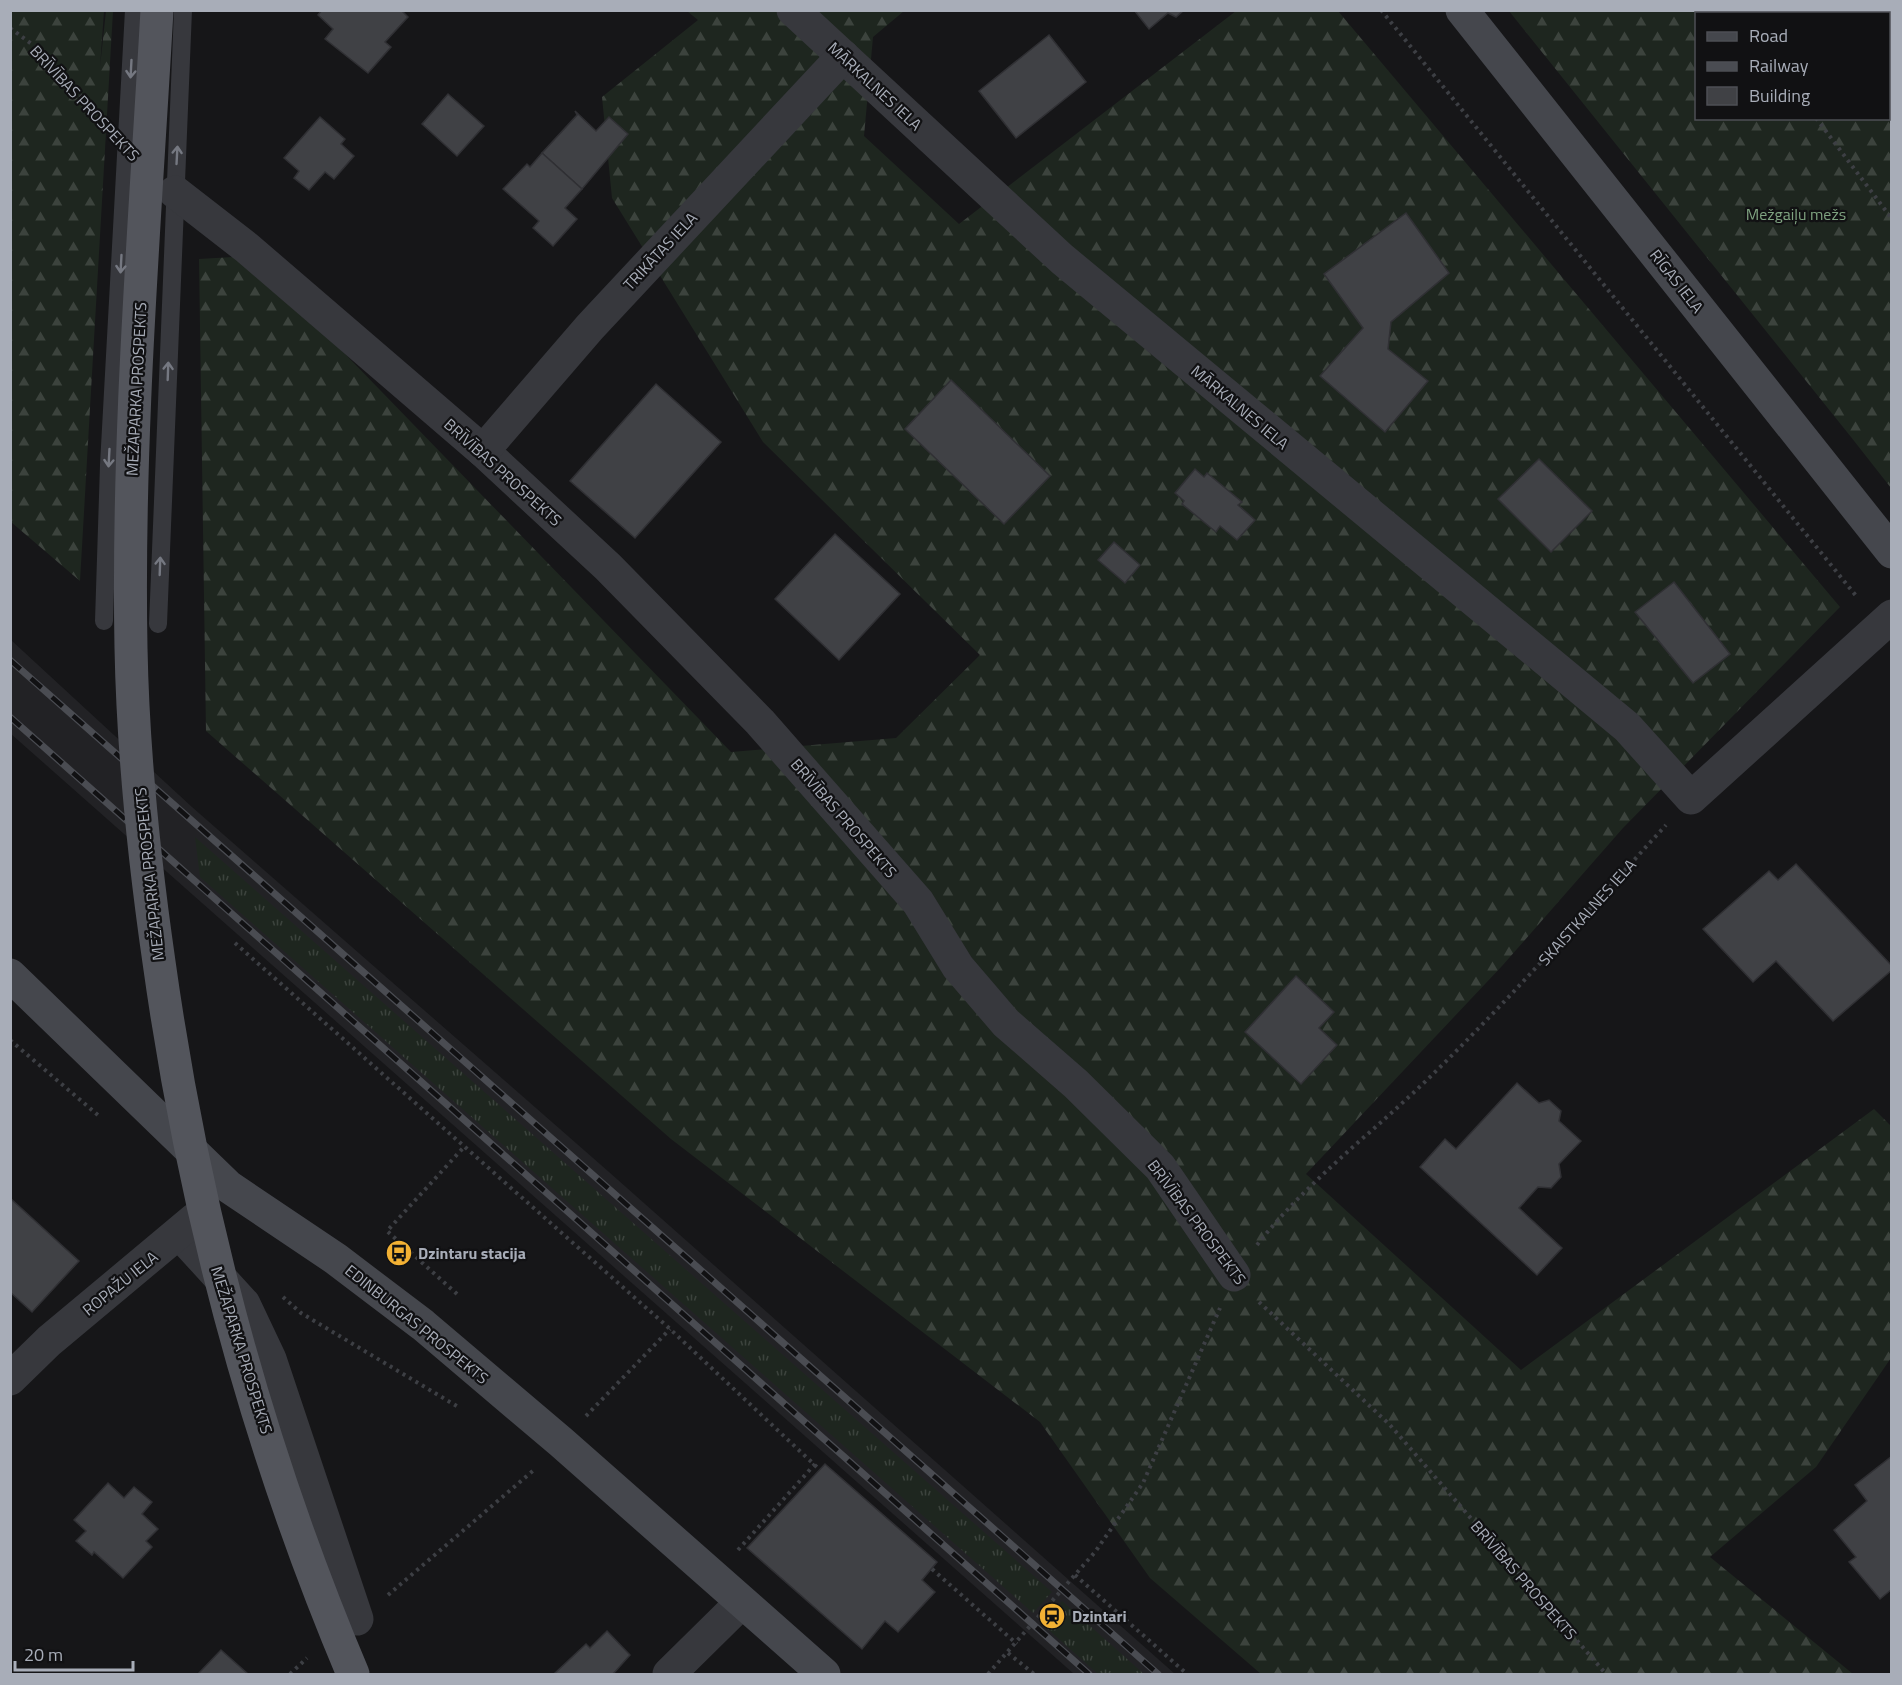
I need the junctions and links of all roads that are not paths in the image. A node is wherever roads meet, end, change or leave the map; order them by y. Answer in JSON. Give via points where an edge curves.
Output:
{"nodes":[{"id":1,"x":134,"y":10,"type":"edge"},
{"id":2,"x":157,"y":10,"type":"edge"},
{"id":3,"x":183,"y":10,"type":"edge"},
{"id":4,"x":793,"y":10,"type":"edge"},
{"id":5,"x":1462,"y":10,"type":"edge"},
{"id":6,"x":843,"y":56,"type":"junction"},
{"id":7,"x":127,"y":152,"type":"junction"},
{"id":8,"x":175,"y":192,"type":"junction"},
{"id":9,"x":483,"y":452,"type":"junction"},
{"id":10,"x":1892,"y":552,"type":"edge"},
{"id":11,"x":1885,"y":620,"type":"edge"},
{"id":12,"x":104,"y":621,"type":"dead end"},
{"id":13,"x":158,"y":624,"type":"dead end"},
{"id":14,"x":10,"y":975,"type":"edge"},
{"id":15,"x":229,"y":1187,"type":"junction"},
{"id":16,"x":180,"y":1234,"type":"junction"},
{"id":17,"x":1234,"y":1275,"type":"road end"},
{"id":18,"x":10,"y":1378,"type":"edge"},
{"id":19,"x":741,"y":1603,"type":"junction"},
{"id":20,"x":357,"y":1619,"type":"road end"},
{"id":21,"x":353,"y":1674,"type":"edge"},
{"id":22,"x":669,"y":1674,"type":"edge"},
{"id":23,"x":824,"y":1674,"type":"edge"}],
"edges":[{"from":1,"to":7,"type":"lane","one_way":true},
{"from":2,"to":21,"type":"main road","name":"MEŽAPARKA PROSPEKTS","bridge":true,"via":[[132,443],[131,651],[143,849],[186,1130],[214,1259],[283,1484]]},
{"from":8,"to":3,"type":"lane","one_way":true},
{"from":4,"to":6,"type":"street","name":"MĀRKALNES IELA"},
{"from":5,"to":10,"type":"street","name":"RĪGAS IELA"},
{"from":6,"to":9,"type":"street","name":"TRIKĀTAS IELA","via":[[590,327]]},
{"from":6,"to":11,"type":"street","name":"MĀRKALNES IELA","via":[[1062,259],[1627,727],[1691,798]]},
{"from":7,"to":8,"type":"lane","name":"BRĪVĪBAS PROSPEKTS"},
{"from":7,"to":12,"type":"lane","one_way":true,"via":[[108,476]]},
{"from":8,"to":9,"type":"street","name":"BRĪVĪBAS PROSPEKTS","via":[[247,248]]},
{"from":13,"to":8,"type":"lane","one_way":true},
{"from":9,"to":17,"type":"street","name":"BRĪVĪBAS PROSPEKTS","via":[[608,567],[760,722],[918,902],[958,967],[1006,1023],[1076,1084],[1160,1167]]},
{"from":14,"to":15,"type":"street","name":"EDINBURGAS PROSPEKTS"},
{"from":15,"to":16,"type":"street","name":"ROPAŽU IELA"},
{"from":15,"to":19,"type":"street","name":"EDINBURGAS PROSPEKTS","via":[[336,1259],[423,1325]]},
{"from":16,"to":18,"type":"street","name":"ROPAŽU IELA","via":[[49,1341]]},
{"from":16,"to":20,"type":"street","via":[[244,1304],[270,1359]]},
{"from":19,"to":22,"type":"street"},
{"from":19,"to":23,"type":"street","name":"EDINBURGAS PROSPEKTS"}]}
